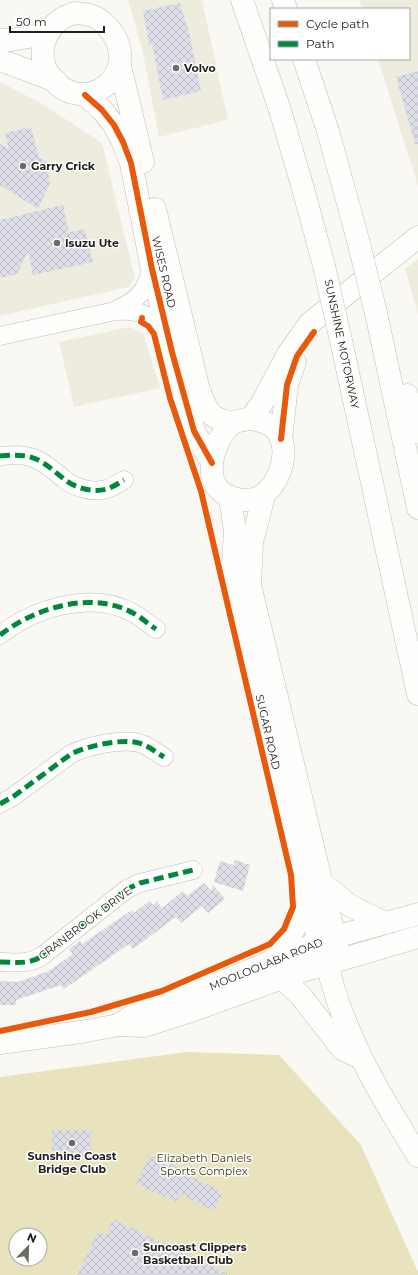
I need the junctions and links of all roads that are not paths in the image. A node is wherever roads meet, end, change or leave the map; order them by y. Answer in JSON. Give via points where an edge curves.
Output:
{"nodes":[{"id":1,"x":242,"y":0,"type":"edge"},
{"id":2,"x":46,"y":34,"type":"junction"},
{"id":3,"x":0,"y":40,"type":"edge"},
{"id":4,"x":0,"y":60,"type":"edge"},
{"id":5,"x":304,"y":60,"type":"edge"},
{"id":6,"x":120,"y":66,"type":"junction"},
{"id":7,"x":56,"y":81,"type":"junction"},
{"id":8,"x":85,"y":95,"type":"junction"},
{"id":9,"x":418,"y":237,"type":"edge"},
{"id":10,"x":152,"y":269,"type":"junction"},
{"id":11,"x":348,"y":294,"type":"junction"},
{"id":12,"x":115,"y":311,"type":"junction"},
{"id":13,"x":314,"y":332,"type":"joint"},
{"id":14,"x":0,"y":336,"type":"edge"},
{"id":15,"x":172,"y":352,"type":"junction"},
{"id":16,"x":388,"y":370,"type":"junction"},
{"id":17,"x":241,"y":421,"type":"junction"},
{"id":18,"x":418,"y":432,"type":"edge"},
{"id":19,"x":281,"y":439,"type":"junction"},
{"id":20,"x":0,"y":456,"type":"edge"},
{"id":21,"x":212,"y":463,"type":"junction"},
{"id":22,"x":124,"y":480,"type":"dead end"},
{"id":23,"x":264,"y":496,"type":"junction"},
{"id":24,"x":230,"y":497,"type":"junction"},
{"id":25,"x":418,"y":508,"type":"edge"},
{"id":26,"x":156,"y":629,"type":"dead end"},
{"id":27,"x":0,"y":635,"type":"edge"},
{"id":28,"x":418,"y":694,"type":"edge"},
{"id":29,"x":164,"y":757,"type":"dead end"},
{"id":30,"x":0,"y":804,"type":"edge"},
{"id":31,"x":193,"y":870,"type":"dead end"},
{"id":32,"x":315,"y":891,"type":"junction"},
{"id":33,"x":418,"y":914,"type":"edge"},
{"id":34,"x":385,"y":923,"type":"junction"},
{"id":35,"x":418,"y":937,"type":"edge"},
{"id":36,"x":327,"y":940,"type":"junction"},
{"id":37,"x":334,"y":961,"type":"junction"},
{"id":38,"x":0,"y":962,"type":"edge"},
{"id":39,"x":278,"y":969,"type":"junction"},
{"id":40,"x":0,"y":1043,"type":"edge"},
{"id":41,"x":360,"y":1057,"type":"junction"},
{"id":42,"x":418,"y":1156,"type":"edge"}],
"edges":[{"from":1,"to":28,"type":"main road","name":"SUNSHINE MOTORWAY","bridge":true,"via":[[280,110],[324,266]]},
{"from":2,"to":3,"type":"main road"},
{"from":2,"to":6,"type":"main road","via":[[62,18],[75,13],[88,14],[100,19],[116,38]]},
{"from":2,"to":7,"type":"main road","via":[[42,50],[44,62]]},
{"from":4,"to":7,"type":"main road"},
{"from":5,"to":16,"type":"main road","bridge":true,"via":[[330,139],[358,240]]},
{"from":6,"to":8,"type":"main road","via":[[110,84]]},
{"from":6,"to":17,"type":"main road","name":"WISES ROAD","via":[[199,390],[208,412],[219,421]]},
{"from":7,"to":8,"type":"main road","via":[[73,93]]},
{"from":8,"to":10,"type":"main road","name":"WISES ROAD","via":[[114,125],[126,149]]},
{"from":9,"to":11,"type":"main road"},
{"from":10,"to":12,"type":"street","via":[[144,290],[137,299]]},
{"from":10,"to":15,"type":"main road","name":"WISES ROAD"},
{"from":11,"to":13,"type":"street"},
{"from":11,"to":17,"type":"main road","via":[[310,323],[288,354],[262,403]]},
{"from":12,"to":14,"type":"street"},
{"from":12,"to":15,"type":"street","via":[[128,310],[149,316],[159,326]]},
{"from":13,"to":19,"type":"main road","via":[[297,356],[287,385]]},
{"from":15,"to":21,"type":"main road","name":"WISES ROAD","via":[[194,431]]},
{"from":16,"to":18,"type":"main road","via":[[407,395]]},
{"from":16,"to":25,"type":"main road"},
{"from":17,"to":19,"type":"main road","via":[[264,421],[275,429]]},
{"from":17,"to":21,"type":"main road","via":[[223,433],[215,448]]},
{"from":19,"to":23,"type":"main road","via":[[281,468],[274,484]]},
{"from":20,"to":22,"type":"street","via":[[22,456],[38,460],[65,481],[80,488],[108,489]]},
{"from":21,"to":24,"type":"main road","via":[[217,487]]},
{"from":23,"to":24,"type":"main road","via":[[247,501]]},
{"from":23,"to":32,"type":"main road","name":"SUGAR ROAD","via":[[252,542],[250,585]]},
{"from":24,"to":32,"type":"main road","name":"SUGAR ROAD","via":[[235,531],[232,582]]},
{"from":26,"to":27,"type":"street","via":[[133,613],[112,605],[92,602],[53,608],[32,616]]},
{"from":29,"to":30,"type":"street","via":[[148,747],[126,741],[81,749]]},
{"from":31,"to":38,"type":"street","name":"CRANBROOK DRIVE","via":[[140,883],[127,889],[34,961]]},
{"from":32,"to":34,"type":"main road","via":[[334,891],[351,906]]},
{"from":32,"to":36,"type":"main road","name":"SUGAR ROAD"},
{"from":32,"to":39,"type":"main road","via":[[294,929],[281,945]]},
{"from":33,"to":34,"type":"main road","name":"MOOLOOLABA ROAD"},
{"from":34,"to":36,"type":"main road","name":"MOOLOOLABA ROAD"},
{"from":35,"to":37,"type":"main road","name":"MOOLOOLABA ROAD"},
{"from":36,"to":37,"type":"main road","name":"SUGAR ROAD"},
{"from":36,"to":39,"type":"main road","name":"MOOLOOLABA ROAD"},
{"from":37,"to":39,"type":"main road","name":"MOOLOOLABA ROAD"},
{"from":37,"to":41,"type":"main road","name":"SUGAR ROAD","via":[[340,1009]]},
{"from":39,"to":40,"type":"main road","name":"MOOLOOLABA ROAD","via":[[191,1011],[144,1026],[118,1025]]},
{"from":39,"to":41,"type":"main road","via":[[342,1049]]},
{"from":41,"to":42,"type":"main road","name":"SUGAR ROAD"}]}
